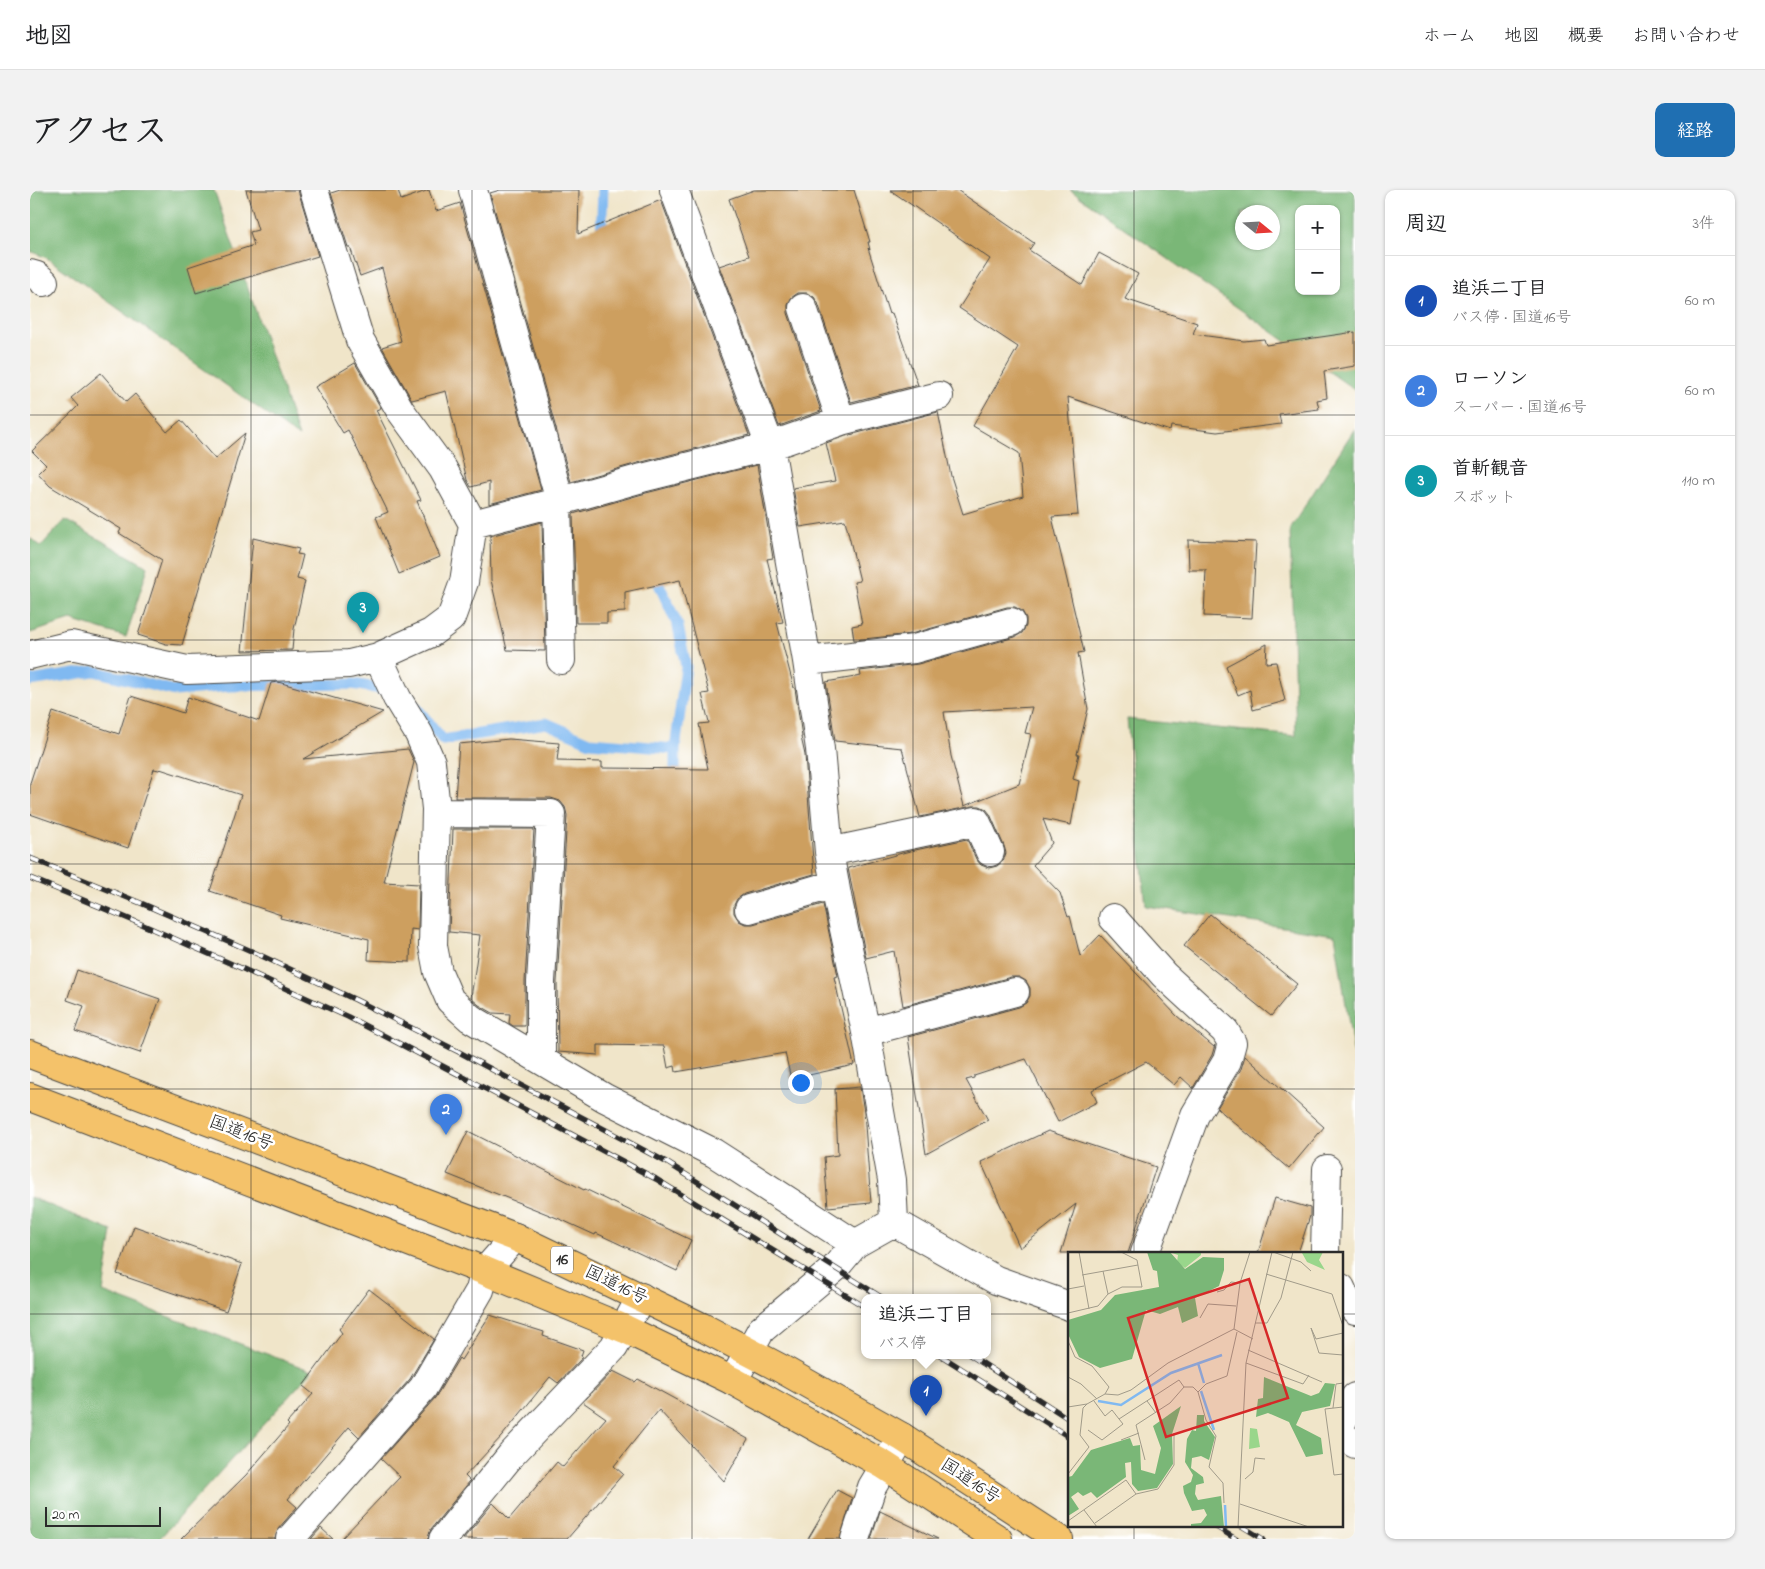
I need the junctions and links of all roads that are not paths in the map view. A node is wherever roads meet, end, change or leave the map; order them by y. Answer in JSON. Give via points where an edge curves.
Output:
{"nodes":[{"id":1,"x":314,"y":190,"type":"edge"},
{"id":2,"x":473,"y":190,"type":"edge"},
{"id":3,"x":674,"y":190,"type":"edge"},
{"id":4,"x":803,"y":308,"type":"dead end"},
{"id":5,"x":938,"y":396,"type":"dead end"},
{"id":6,"x":841,"y":421,"type":"junction"},
{"id":7,"x":770,"y":446,"type":"junction"},
{"id":8,"x":559,"y":502,"type":"junction"},
{"id":9,"x":473,"y":524,"type":"junction"},
{"id":10,"x":1011,"y":622,"type":"dead end"},
{"id":11,"x":30,"y":654,"type":"edge"},
{"id":12,"x":378,"y":657,"type":"junction"},
{"id":13,"x":561,"y":660,"type":"dead end"},
{"id":14,"x":807,"y":661,"type":"junction"},
{"id":15,"x":436,"y":813,"type":"junction"},
{"id":16,"x":829,"y":852,"type":"junction"},
{"id":17,"x":990,"y":852,"type":"dead end"},
{"id":18,"x":835,"y":884,"type":"junction"},
{"id":19,"x":749,"y":908,"type":"dead end"},
{"id":20,"x":1113,"y":918,"type":"dead end"},
{"id":21,"x":1015,"y":992,"type":"dead end"},
{"id":22,"x":866,"y":1032,"type":"junction"},
{"id":23,"x":30,"y":1054,"type":"edge"},
{"id":24,"x":541,"y":1060,"type":"junction"},
{"id":25,"x":30,"y":1097,"type":"edge"},
{"id":26,"x":1327,"y":1169,"type":"dead end"},
{"id":27,"x":894,"y":1222,"type":"junction"},
{"id":28,"x":514,"y":1237,"type":"junction"},
{"id":29,"x":855,"y":1244,"type":"junction"},
{"id":30,"x":1145,"y":1252,"type":"edge"},
{"id":31,"x":1325,"y":1252,"type":"edge"},
{"id":32,"x":485,"y":1271,"type":"junction"},
{"id":33,"x":1342,"y":1290,"type":"edge"},
{"id":34,"x":641,"y":1298,"type":"junction"},
{"id":35,"x":1068,"y":1306,"type":"edge"},
{"id":36,"x":1355,"y":1310,"type":"edge"},
{"id":37,"x":625,"y":1329,"type":"junction"},
{"id":38,"x":750,"y":1351,"type":"junction"},
{"id":39,"x":733,"y":1381,"type":"junction"},
{"id":40,"x":1355,"y":1397,"type":"edge"},
{"id":41,"x":1342,"y":1422,"type":"edge"},
{"id":42,"x":1342,"y":1436,"type":"edge"},
{"id":43,"x":902,"y":1437,"type":"junction"},
{"id":44,"x":1355,"y":1444,"type":"edge"},
{"id":45,"x":884,"y":1465,"type":"junction"},
{"id":46,"x":290,"y":1539,"type":"edge"},
{"id":47,"x":443,"y":1539,"type":"edge"},
{"id":48,"x":855,"y":1539,"type":"edge"},
{"id":49,"x":998,"y":1539,"type":"edge"},
{"id":50,"x":1059,"y":1539,"type":"edge"}],
"edges":[{"from":1,"to":9,"type":"street","via":[[360,340],[400,410],[443,469]]},
{"from":2,"to":8,"type":"street"},
{"from":3,"to":7,"type":"street"},
{"from":4,"to":6,"type":"street"},
{"from":5,"to":6,"type":"street"},
{"from":6,"to":7,"type":"street"},
{"from":7,"to":8,"type":"street"},
{"from":7,"to":14,"type":"street"},
{"from":8,"to":9,"type":"street"},
{"from":8,"to":13,"type":"street"},
{"from":9,"to":12,"type":"street","via":[[464,582],[451,618],[431,633]]},
{"from":10,"to":14,"type":"street","via":[[914,649]]},
{"from":11,"to":12,"type":"street","via":[[71,645],[187,670],[349,664]]},
{"from":12,"to":15,"type":"street","via":[[431,762]]},
{"from":14,"to":16,"type":"street","via":[[820,748]]},
{"from":15,"to":24,"type":"street","via":[[433,946],[438,972],[450,1000],[470,1018]]},
{"from":15,"to":24,"type":"street","via":[[551,814],[541,982]]},
{"from":16,"to":17,"type":"street","via":[[976,821]]},
{"from":16,"to":18,"type":"street"},
{"from":18,"to":19,"type":"street"},
{"from":18,"to":22,"type":"street"},
{"from":20,"to":30,"type":"street","via":[[1164,975],[1225,1032],[1232,1043],[1227,1060],[1194,1114]]},
{"from":21,"to":22,"type":"street"},
{"from":22,"to":27,"type":"street","via":[[892,1180]]},
{"from":23,"to":28,"type":"highway","name":"国道16号","number":"16"},
{"from":24,"to":29,"type":"street","via":[[605,1098],[714,1152]]},
{"from":25,"to":32,"type":"highway","name":"国道16号","number":"16"},
{"from":26,"to":31,"type":"street"},
{"from":27,"to":29,"type":"street"},
{"from":27,"to":35,"type":"street","via":[[996,1280]]},
{"from":28,"to":32,"type":"street"},
{"from":28,"to":34,"type":"highway","name":"国道16号","number":"16"},
{"from":29,"to":38,"type":"street","via":[[828,1274],[761,1330]]},
{"from":32,"to":37,"type":"highway","name":"国道16号","number":"16"},
{"from":32,"to":46,"type":"street","via":[[480,1290],[423,1388]]},
{"from":33,"to":36,"type":"street"},
{"from":34,"to":37,"type":"street"},
{"from":34,"to":38,"type":"highway","name":"国道16号","number":"16"},
{"from":37,"to":39,"type":"highway","name":"国道16号","number":"16"},
{"from":37,"to":47,"type":"street","via":[[614,1347],[512,1454]]},
{"from":38,"to":39,"type":"street"},
{"from":38,"to":43,"type":"highway","name":"国道16号","number":"16"},
{"from":39,"to":45,"type":"highway","name":"国道16号","number":"16"},
{"from":40,"to":41,"type":"street"},
{"from":42,"to":44,"type":"street"},
{"from":43,"to":45,"type":"street"},
{"from":43,"to":50,"type":"highway","name":"国道16号","number":"16"},
{"from":45,"to":48,"type":"street","via":[[872,1487]]},
{"from":45,"to":49,"type":"highway","name":"国道16号","number":"16"}]}
